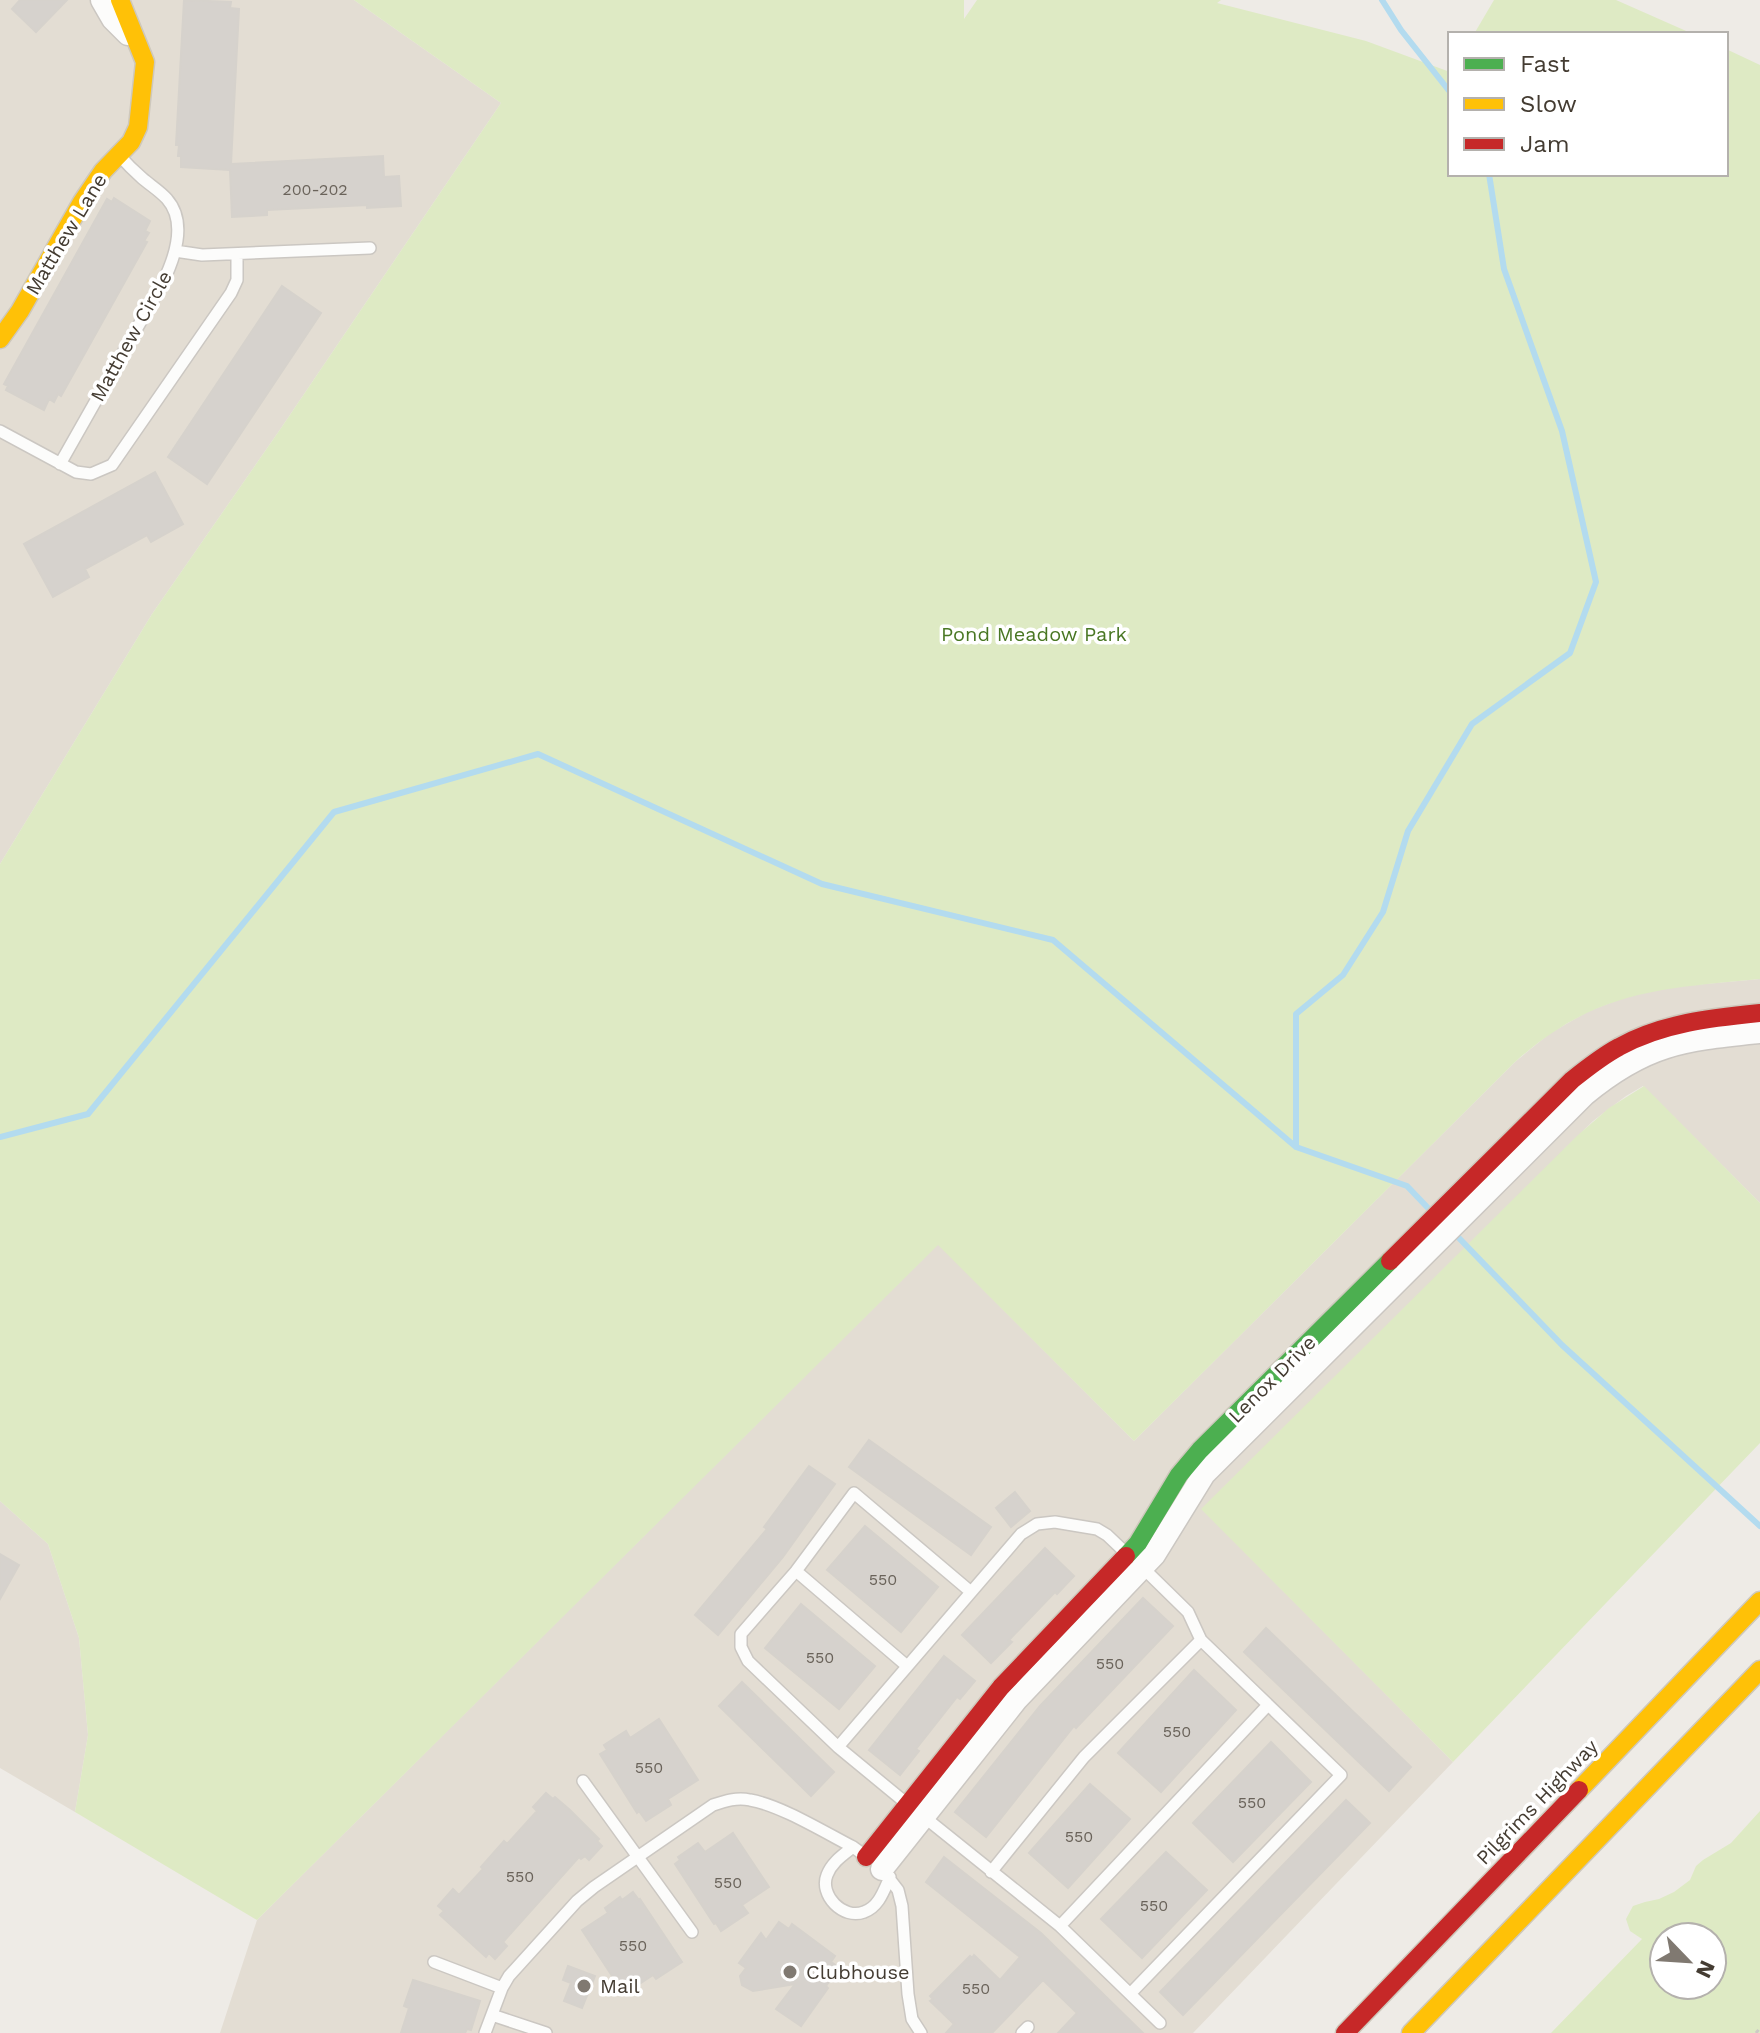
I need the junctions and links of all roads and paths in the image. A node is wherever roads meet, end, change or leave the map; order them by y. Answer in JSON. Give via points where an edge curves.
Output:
{"nodes":[{"id":1,"x":102,"y":0,"type":"edge"},
{"id":2,"x":120,"y":0,"type":"edge"},
{"id":3,"x":135,"y":39,"type":"junction"},
{"id":4,"x":118,"y":155,"type":"junction"},
{"id":5,"x":370,"y":248,"type":"dead end"},
{"id":6,"x":175,"y":251,"type":"junction"},
{"id":7,"x":237,"y":254,"type":"junction"},
{"id":8,"x":0,"y":339,"type":"edge"},
{"id":9,"x":0,"y":431,"type":"edge"},
{"id":10,"x":60,"y":464,"type":"junction"},
{"id":11,"x":1760,"y":1013,"type":"edge"},
{"id":12,"x":1735,"y":1025,"type":"junction"},
{"id":13,"x":1760,"y":1032,"type":"edge"},
{"id":14,"x":1136,"y":1561,"type":"junction"},
{"id":15,"x":796,"y":1571,"type":"junction"},
{"id":16,"x":971,"y":1592,"type":"junction"},
{"id":17,"x":1760,"y":1601,"type":"edge"},
{"id":18,"x":1201,"y":1640,"type":"junction"},
{"id":19,"x":907,"y":1666,"type":"junction"},
{"id":20,"x":1760,"y":1670,"type":"edge"},
{"id":21,"x":1268,"y":1705,"type":"junction"},
{"id":22,"x":838,"y":1747,"type":"junction"},
{"id":23,"x":583,"y":1781,"type":"dead end"},
{"id":24,"x":915,"y":1810,"type":"junction"},
{"id":25,"x":638,"y":1856,"type":"junction"},
{"id":26,"x":873,"y":1862,"type":"junction"},
{"id":27,"x":991,"y":1872,"type":"junction"},
{"id":28,"x":1060,"y":1926,"type":"junction"},
{"id":29,"x":692,"y":1932,"type":"dead end"},
{"id":30,"x":434,"y":1962,"type":"dead end"},
{"id":31,"x":502,"y":1988,"type":"junction"},
{"id":32,"x":1130,"y":1994,"type":"junction"},
{"id":33,"x":492,"y":2015,"type":"junction"},
{"id":34,"x":1160,"y":2023,"type":"dead end"},
{"id":35,"x":1760,"y":2028,"type":"edge"},
{"id":36,"x":485,"y":2033,"type":"edge"},
{"id":37,"x":546,"y":2033,"type":"edge"},
{"id":38,"x":921,"y":2033,"type":"edge"},
{"id":39,"x":1345,"y":2033,"type":"edge"},
{"id":40,"x":1411,"y":2033,"type":"edge"},
{"id":41,"x":1756,"y":2033,"type":"edge"}],
"edges":[{"from":1,"to":3,"type":"street","via":[[118,26]]},
{"from":2,"to":3,"type":"main road","name":"Matthew Lane"},
{"from":3,"to":4,"type":"main road","name":"Matthew Lane","via":[[145,62],[139,121],[131,142]]},
{"from":4,"to":6,"type":"lane","name":"Matthew Circle","via":[[172,205]]},
{"from":4,"to":8,"type":"main road","name":"Matthew Lane","via":[[82,202]]},
{"from":5,"to":7,"type":"lane"},
{"from":6,"to":7,"type":"lane"},
{"from":6,"to":10,"type":"lane","name":"Matthew Circle","via":[[162,284]]},
{"from":7,"to":10,"type":"lane","via":[[238,274],[231,293],[117,459],[91,474]]},
{"from":9,"to":10,"type":"lane"},
{"from":11,"to":12,"type":"main road","name":"Lenox Drive"},
{"from":12,"to":13,"type":"street","name":"Lenox Drive"},
{"from":12,"to":14,"type":"street","name":"Lenox Drive","via":[[1648,1053],[1563,1102],[1282,1382],[1195,1486],[1162,1543]]},
{"from":14,"to":16,"type":"lane","via":[[1097,1529],[1037,1524],[1021,1534]]},
{"from":14,"to":18,"type":"lane","via":[[1188,1612]]},
{"from":14,"to":24,"type":"street","name":"Lenox Drive"},
{"from":15,"to":16,"type":"lane","via":[[854,1493]]},
{"from":15,"to":19,"type":"lane"},
{"from":15,"to":22,"type":"lane","via":[[741,1634],[741,1647],[748,1661]]},
{"from":16,"to":19,"type":"lane"},
{"from":17,"to":39,"type":"main road","name":"Pilgrims Highway"},
{"from":18,"to":21,"type":"lane"},
{"from":18,"to":27,"type":"lane","via":[[1084,1757]]},
{"from":19,"to":22,"type":"lane"},
{"from":20,"to":40,"type":"main road"},
{"from":21,"to":28,"type":"lane"},
{"from":21,"to":32,"type":"lane","via":[[1341,1775]]},
{"from":22,"to":24,"type":"lane"},
{"from":23,"to":25,"type":"lane"},
{"from":24,"to":26,"type":"street","name":"Lenox Drive"},
{"from":24,"to":27,"type":"lane"},
{"from":25,"to":26,"type":"lane","via":[[713,1805],[747,1799],[769,1805]]},
{"from":25,"to":29,"type":"lane"},
{"from":25,"to":31,"type":"lane","via":[[577,1901]]},
{"from":26,"to":26,"type":"lane","via":[[835,1862],[824,1884],[835,1904],[856,1914],[882,1897]]},
{"from":26,"to":38,"type":"lane","via":[[898,1890],[912,2019]]},
{"from":27,"to":28,"type":"lane"},
{"from":28,"to":32,"type":"lane"},
{"from":30,"to":31,"type":"lane"},
{"from":31,"to":33,"type":"lane"},
{"from":32,"to":34,"type":"lane"},
{"from":33,"to":36,"type":"lane"},
{"from":33,"to":37,"type":"lane"},
{"from":35,"to":41,"type":"path"}]}
